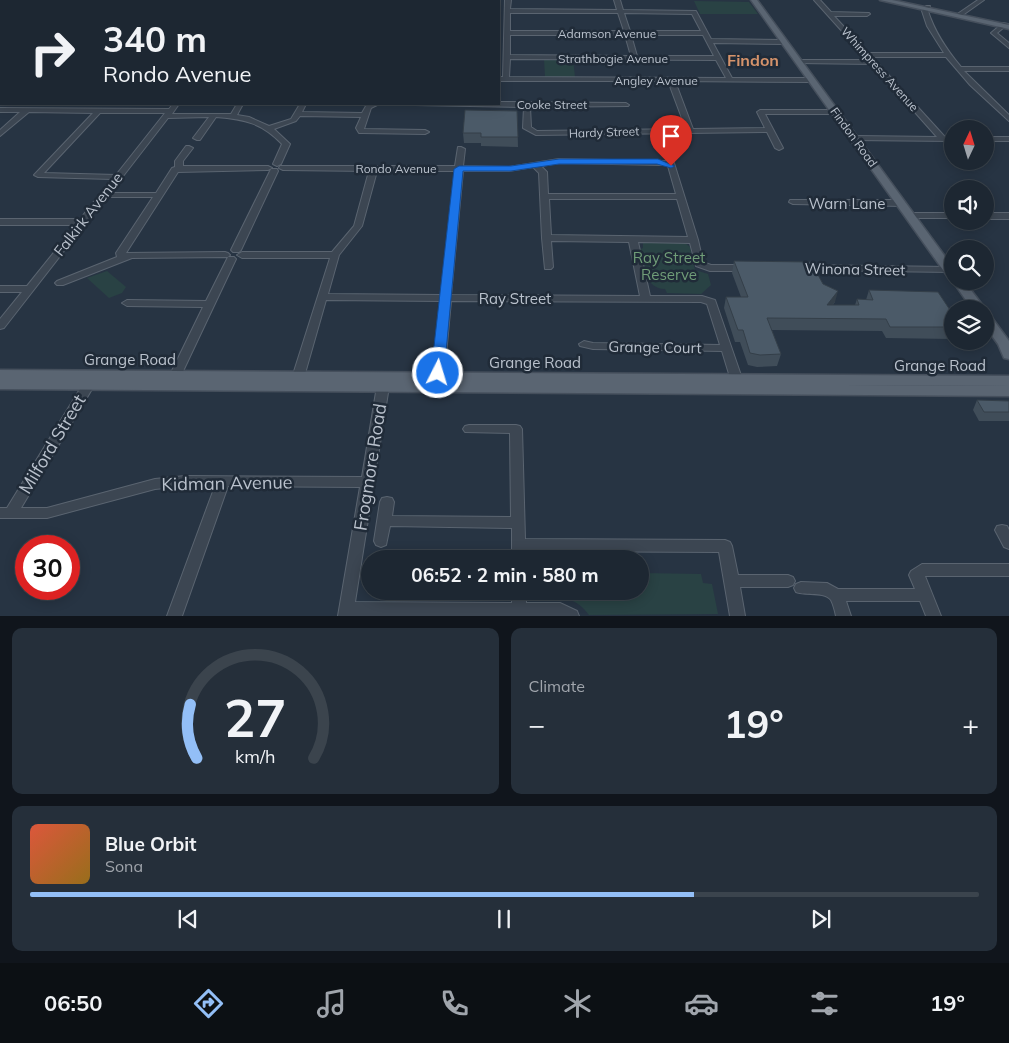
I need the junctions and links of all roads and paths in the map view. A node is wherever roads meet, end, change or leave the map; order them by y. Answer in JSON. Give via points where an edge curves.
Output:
{"nodes":[{"id":1,"x":0,"y":0,"type":"edge"},
{"id":2,"x":27,"y":0,"type":"edge"},
{"id":3,"x":508,"y":0,"type":"edge"},
{"id":4,"x":617,"y":0,"type":"edge"},
{"id":5,"x":754,"y":0,"type":"edge"},
{"id":6,"x":816,"y":0,"type":"edge"},
{"id":7,"x":883,"y":0,"type":"edge"},
{"id":8,"x":895,"y":0,"type":"edge"},
{"id":9,"x":971,"y":0,"type":"edge"},
{"id":10,"x":980,"y":1,"type":"edge"},
{"id":11,"x":927,"y":8,"type":"junction"},
{"id":12,"x":508,"y":11,"type":"junction"},
{"id":13,"x":620,"y":11,"type":"junction"},
{"id":14,"x":829,"y":14,"type":"junction"},
{"id":15,"x":867,"y":14,"type":"dead end"},
{"id":16,"x":960,"y":15,"type":"junction"},
{"id":17,"x":1006,"y":25,"type":"edge"},
{"id":18,"x":507,"y":32,"type":"junction"},
{"id":19,"x":627,"y":33,"type":"junction"},
{"id":20,"x":706,"y":33,"type":"junction"},
{"id":21,"x":710,"y":42,"type":"junction"},
{"id":22,"x":785,"y":42,"type":"junction"},
{"id":23,"x":1009,"y":46,"type":"edge"},
{"id":24,"x":867,"y":55,"type":"junction"},
{"id":25,"x":950,"y":55,"type":"junction"},
{"id":26,"x":507,"y":57,"type":"junction"},
{"id":27,"x":635,"y":58,"type":"junction"},
{"id":28,"x":719,"y":58,"type":"junction"},
{"id":29,"x":800,"y":62,"type":"junction"},
{"id":30,"x":874,"y":62,"type":"junction"},
{"id":31,"x":960,"y":69,"type":"junction"},
{"id":32,"x":1009,"y":69,"type":"edge"},
{"id":33,"x":502,"y":79,"type":"edge"},
{"id":34,"x":671,"y":80,"type":"junction"},
{"id":35,"x":730,"y":80,"type":"junction"},
{"id":36,"x":812,"y":80,"type":"junction"},
{"id":37,"x":500,"y":104,"type":"edge"},
{"id":38,"x":527,"y":104,"type":"junction"},
{"id":39,"x":239,"y":105,"type":"edge"},
{"id":40,"x":302,"y":105,"type":"edge"},
{"id":41,"x":373,"y":105,"type":"edge"},
{"id":42,"x":626,"y":105,"type":"dead end"},
{"id":43,"x":0,"y":110,"type":"edge"},
{"id":44,"x":27,"y":110,"type":"junction"},
{"id":45,"x":99,"y":110,"type":"junction"},
{"id":46,"x":171,"y":110,"type":"edge"},
{"id":47,"x":999,"y":110,"type":"junction"},
{"id":48,"x":1009,"y":110,"type":"edge"},
{"id":49,"x":836,"y":112,"type":"junction"},
{"id":50,"x":298,"y":114,"type":"junction"},
{"id":51,"x":364,"y":115,"type":"junction"},
{"id":52,"x":213,"y":116,"type":"junction"},
{"id":53,"x":232,"y":116,"type":"junction"},
{"id":54,"x":1009,"y":119,"type":"edge"},
{"id":55,"x":271,"y":128,"type":"junction"},
{"id":56,"x":690,"y":130,"type":"junction"},
{"id":57,"x":770,"y":130,"type":"junction"},
{"id":58,"x":425,"y":132,"type":"dead end"},
{"id":59,"x":0,"y":134,"type":"edge"},
{"id":60,"x":197,"y":138,"type":"dead end"},
{"id":61,"x":855,"y":138,"type":"junction"},
{"id":62,"x":943,"y":139,"type":"joint"},
{"id":63,"x":994,"y":139,"type":"edge"},
{"id":64,"x":1009,"y":139,"type":"edge"},
{"id":65,"x":189,"y":148,"type":"dead end"},
{"id":66,"x":780,"y":148,"type":"dead end"},
{"id":67,"x":461,"y":149,"type":"dead end"},
{"id":68,"x":535,"y":165,"type":"junction"},
{"id":69,"x":179,"y":168,"type":"junction"},
{"id":70,"x":276,"y":168,"type":"junction"},
{"id":71,"x":374,"y":168,"type":"junction"},
{"id":72,"x":459,"y":169,"type":"junction"},
{"id":73,"x":117,"y":177,"type":"junction"},
{"id":74,"x":102,"y":195,"type":"junction"},
{"id":75,"x":158,"y":195,"type":"junction"},
{"id":76,"x":544,"y":196,"type":"junction"},
{"id":77,"x":680,"y":197,"type":"junction"},
{"id":78,"x":792,"y":202,"type":"dead end"},
{"id":79,"x":902,"y":203,"type":"junction"},
{"id":80,"x":912,"y":216,"type":"junction"},
{"id":81,"x":944,"y":216,"type":"edge"},
{"id":82,"x":994,"y":216,"type":"edge"},
{"id":83,"x":1009,"y":216,"type":"edge"},
{"id":84,"x":0,"y":222,"type":"edge"},
{"id":85,"x":81,"y":222,"type":"junction"},
{"id":86,"x":546,"y":238,"type":"junction"},
{"id":87,"x":633,"y":239,"type":"junction"},
{"id":88,"x":694,"y":240,"type":"junction"},
{"id":89,"x":233,"y":255,"type":"junction"},
{"id":90,"x":335,"y":255,"type":"junction"},
{"id":91,"x":121,"y":258,"type":"junction"},
{"id":92,"x":944,"y":262,"type":"edge"},
{"id":93,"x":548,"y":267,"type":"dead end"},
{"id":94,"x":753,"y":268,"type":"edge"},
{"id":95,"x":793,"y":268,"type":"edge"},
{"id":96,"x":944,"y":272,"type":"edge"},
{"id":97,"x":60,"y":283,"type":"dead end"},
{"id":98,"x":0,"y":288,"type":"edge"},
{"id":99,"x":29,"y":289,"type":"junction"},
{"id":100,"x":322,"y":297,"type":"junction"},
{"id":101,"x":444,"y":298,"type":"junction"},
{"id":102,"x":646,"y":299,"type":"junction"},
{"id":103,"x":127,"y":303,"type":"dead end"},
{"id":104,"x":210,"y":304,"type":"junction"},
{"id":105,"x":0,"y":326,"type":"edge"},
{"id":106,"x":994,"y":330,"type":"edge"},
{"id":107,"x":584,"y":344,"type":"dead end"},
{"id":108,"x":726,"y":348,"type":"junction"},
{"id":109,"x":1007,"y":348,"type":"edge"},
{"id":110,"x":1009,"y":374,"type":"edge"},
{"id":111,"x":0,"y":375,"type":"edge"},
{"id":112,"x":91,"y":380,"type":"junction"},
{"id":113,"x":173,"y":381,"type":"junction"},
{"id":114,"x":297,"y":381,"type":"junction"},
{"id":115,"x":1002,"y":381,"type":"edge"},
{"id":116,"x":384,"y":382,"type":"junction"},
{"id":117,"x":437,"y":382,"type":"junction"},
{"id":118,"x":0,"y":384,"type":"edge"},
{"id":119,"x":738,"y":384,"type":"junction"},
{"id":120,"x":842,"y":386,"type":"junction"},
{"id":121,"x":1009,"y":390,"type":"edge"},
{"id":122,"x":469,"y":429,"type":"dead end"},
{"id":123,"x":223,"y":481,"type":"junction"},
{"id":124,"x":368,"y":482,"type":"junction"},
{"id":125,"x":386,"y":502,"type":"dead end"},
{"id":126,"x":5,"y":513,"type":"edge"},
{"id":127,"x":384,"y":521,"type":"junction"},
{"id":128,"x":518,"y":522,"type":"junction"},
{"id":129,"x":1002,"y":530,"type":"dead end"},
{"id":130,"x":381,"y":541,"type":"dead end"},
{"id":131,"x":1009,"y":543,"type":"edge"},
{"id":132,"x":519,"y":550,"type":"edge"},
{"id":133,"x":588,"y":550,"type":"edge"},
{"id":134,"x":1009,"y":570,"type":"edge"},
{"id":135,"x":732,"y":581,"type":"junction"},
{"id":136,"x":836,"y":595,"type":"junction"},
{"id":137,"x":924,"y":595,"type":"junction"},
{"id":138,"x":519,"y":600,"type":"edge"},
{"id":139,"x":520,"y":610,"type":"junction"},
{"id":140,"x":346,"y":612,"type":"edge"},
{"id":141,"x":174,"y":616,"type":"edge"},
{"id":142,"x":572,"y":616,"type":"edge"},
{"id":143,"x":738,"y":616,"type":"edge"},
{"id":144,"x":844,"y":616,"type":"edge"},
{"id":145,"x":934,"y":616,"type":"edge"}],
"edges":[{"from":1,"to":2,"type":"street"},
{"from":3,"to":12,"type":"street"},
{"from":4,"to":13,"type":"street"},
{"from":5,"to":22,"type":"main road","name":"Findon Road"},
{"from":6,"to":14,"type":"street","name":"Whimpress Avenue"},
{"from":7,"to":11,"type":"main road"},
{"from":8,"to":11,"type":"main road"},
{"from":9,"to":10,"type":"street"},
{"from":10,"to":16,"type":"street"},
{"from":11,"to":16,"type":"main road"},
{"from":11,"to":25,"type":"street","via":[[928,26]]},
{"from":12,"to":13,"type":"street"},
{"from":12,"to":18,"type":"street"},
{"from":13,"to":19,"type":"street"},
{"from":13,"to":20,"type":"street","via":[[694,12]]},
{"from":14,"to":15,"type":"street"},
{"from":14,"to":24,"type":"street","name":"Whimpress Avenue"},
{"from":16,"to":17,"type":"main road"},
{"from":17,"to":23,"type":"street","via":[[995,35]]},
{"from":18,"to":19,"type":"street","name":"Adamson Avenue"},
{"from":18,"to":26,"type":"street"},
{"from":19,"to":20,"type":"street","name":"Adamson Avenue"},
{"from":19,"to":27,"type":"street"},
{"from":20,"to":21,"type":"street"},
{"from":21,"to":22,"type":"street"},
{"from":21,"to":28,"type":"street"},
{"from":22,"to":29,"type":"main road","name":"Findon Road"},
{"from":24,"to":25,"type":"street"},
{"from":24,"to":30,"type":"street","name":"Whimpress Avenue"},
{"from":25,"to":31,"type":"street"},
{"from":26,"to":27,"type":"street","name":"Strathbogie Avenue"},
{"from":26,"to":33,"type":"street"},
{"from":27,"to":28,"type":"street","name":"Strathbogie Avenue"},
{"from":28,"to":35,"type":"street"},
{"from":29,"to":30,"type":"street"},
{"from":29,"to":36,"type":"main road","name":"Findon Road"},
{"from":30,"to":62,"type":"street","name":"Whimpress Avenue"},
{"from":31,"to":32,"type":"street"},
{"from":31,"to":47,"type":"street"},
{"from":33,"to":34,"type":"street","name":"Angley Avenue"},
{"from":34,"to":35,"type":"street","name":"Angley Avenue"},
{"from":34,"to":56,"type":"street"},
{"from":35,"to":36,"type":"street","name":"Angley Avenue"},
{"from":36,"to":49,"type":"main road","name":"Findon Road"},
{"from":37,"to":38,"type":"street","name":"Cooke Street"},
{"from":38,"to":42,"type":"street","name":"Cooke Street"},
{"from":38,"to":56,"type":"street","name":"Hardy Street","via":[[529,131]]},
{"from":39,"to":53,"type":"street"},
{"from":40,"to":50,"type":"street"},
{"from":41,"to":51,"type":"street","via":[[368,107]]},
{"from":43,"to":44,"type":"street"},
{"from":44,"to":45,"type":"street"},
{"from":44,"to":59,"type":"street"},
{"from":45,"to":46,"type":"street"},
{"from":45,"to":73,"type":"street","via":[[38,175]]},
{"from":46,"to":52,"type":"street"},
{"from":46,"to":73,"type":"street","name":"Falkirk Avenue"},
{"from":47,"to":48,"type":"street"},
{"from":47,"to":54,"type":"street"},
{"from":49,"to":57,"type":"street","via":[[760,112]]},
{"from":49,"to":61,"type":"main road","name":"Findon Road"},
{"from":50,"to":51,"type":"street"},
{"from":50,"to":55,"type":"street","via":[[294,120]]},
{"from":51,"to":58,"type":"street","via":[[362,131]]},
{"from":52,"to":53,"type":"street"},
{"from":52,"to":60,"type":"street"},
{"from":53,"to":55,"type":"street"},
{"from":55,"to":70,"type":"street","via":[[286,144]]},
{"from":56,"to":57,"type":"street","name":"Hardy Street"},
{"from":57,"to":66,"type":"street"},
{"from":61,"to":62,"type":"street"},
{"from":61,"to":79,"type":"main road","name":"Findon Road"},
{"from":63,"to":64,"type":"street"},
{"from":65,"to":69,"type":"street","via":[[179,161]]},
{"from":67,"to":72,"type":"street"},
{"from":68,"to":72,"type":"street","name":"Rondo Avenue","via":[[509,169]]},
{"from":68,"to":76,"type":"street","via":[[543,172]]},
{"from":68,"to":77,"type":"street","name":"Rondo Avenue","via":[[559,161],[666,163],[671,166]]},
{"from":69,"to":70,"type":"street","name":"Rondo Avenue"},
{"from":69,"to":75,"type":"street"},
{"from":70,"to":71,"type":"street","name":"Rondo Avenue"},
{"from":70,"to":89,"type":"street"},
{"from":71,"to":72,"type":"street","name":"Rondo Avenue"},
{"from":71,"to":90,"type":"street","via":[[358,226]]},
{"from":72,"to":101,"type":"street"},
{"from":73,"to":74,"type":"street","name":"Falkirk Avenue"},
{"from":74,"to":75,"type":"street"},
{"from":74,"to":85,"type":"street","name":"Falkirk Avenue"},
{"from":75,"to":91,"type":"street","via":[[120,253]]},
{"from":76,"to":77,"type":"street"},
{"from":76,"to":86,"type":"street"},
{"from":77,"to":88,"type":"street","name":"Rondo Avenue"},
{"from":78,"to":79,"type":"street","name":"Warn Lane"},
{"from":79,"to":80,"type":"main road","name":"Findon Road"},
{"from":80,"to":81,"type":"street"},
{"from":80,"to":92,"type":"main road","name":"Findon Road"},
{"from":82,"to":83,"type":"street"},
{"from":84,"to":85,"type":"street"},
{"from":85,"to":99,"type":"street","name":"Falkirk Avenue"},
{"from":86,"to":87,"type":"street"},
{"from":86,"to":93,"type":"street"},
{"from":87,"to":88,"type":"street"},
{"from":87,"to":102,"type":"street"},
{"from":88,"to":94,"type":"street","name":"Rondo Avenue","via":[[702,267]]},
{"from":89,"to":90,"type":"street"},
{"from":89,"to":91,"type":"street","via":[[131,255]]},
{"from":89,"to":104,"type":"street"},
{"from":90,"to":100,"type":"street"},
{"from":91,"to":97,"type":"street"},
{"from":95,"to":96,"type":"street","name":"Winona Street"},
{"from":98,"to":99,"type":"street"},
{"from":99,"to":105,"type":"street","name":"Falkirk Avenue"},
{"from":100,"to":101,"type":"street","name":"Ray Street"},
{"from":100,"to":114,"type":"street"},
{"from":101,"to":102,"type":"street","name":"Ray Street"},
{"from":101,"to":117,"type":"street"},
{"from":102,"to":108,"type":"street","name":"Ray Street","via":[[708,300]]},
{"from":103,"to":104,"type":"street"},
{"from":104,"to":113,"type":"street"},
{"from":106,"to":109,"type":"main road"},
{"from":107,"to":108,"type":"street","name":"Grange Court"},
{"from":108,"to":119,"type":"street"},
{"from":110,"to":115,"type":"main road"},
{"from":111,"to":112,"type":"main road","name":"Grange Road"},
{"from":112,"to":113,"type":"main road","name":"Grange Road"},
{"from":112,"to":118,"type":"main road","name":"Grange Road"},
{"from":112,"to":126,"type":"street","name":"Milford Street"},
{"from":113,"to":114,"type":"main road","name":"Grange Road"},
{"from":114,"to":116,"type":"main road","name":"Grange Road"},
{"from":115,"to":120,"type":"main road","name":"Grange Road"},
{"from":116,"to":117,"type":"main road","name":"Grange Road"},
{"from":116,"to":124,"type":"street","name":"Frogmore Road"},
{"from":117,"to":119,"type":"main road","name":"Grange Road"},
{"from":119,"to":120,"type":"main road","name":"Grange Road"},
{"from":120,"to":121,"type":"main road","name":"Grange Road"},
{"from":122,"to":128,"type":"street","via":[[516,429]]},
{"from":123,"to":124,"type":"street","name":"Kidman Avenue"},
{"from":123,"to":126,"type":"street","name":"Kidman Avenue","via":[[155,484],[47,513]]},
{"from":123,"to":141,"type":"street"},
{"from":124,"to":140,"type":"street","name":"Frogmore Road"},
{"from":125,"to":127,"type":"street"},
{"from":127,"to":128,"type":"street"},
{"from":127,"to":130,"type":"street"},
{"from":128,"to":132,"type":"street"},
{"from":129,"to":131,"type":"street"},
{"from":133,"to":135,"type":"street","via":[[725,546]]},
{"from":134,"to":137,"type":"street","via":[[922,570],[916,575]]},
{"from":135,"to":136,"type":"street","via":[[827,589]]},
{"from":135,"to":143,"type":"street"},
{"from":136,"to":137,"type":"street"},
{"from":136,"to":144,"type":"street"},
{"from":137,"to":145,"type":"street"},
{"from":138,"to":139,"type":"street"},
{"from":139,"to":140,"type":"street"},
{"from":139,"to":142,"type":"street","via":[[560,610]]}]}
